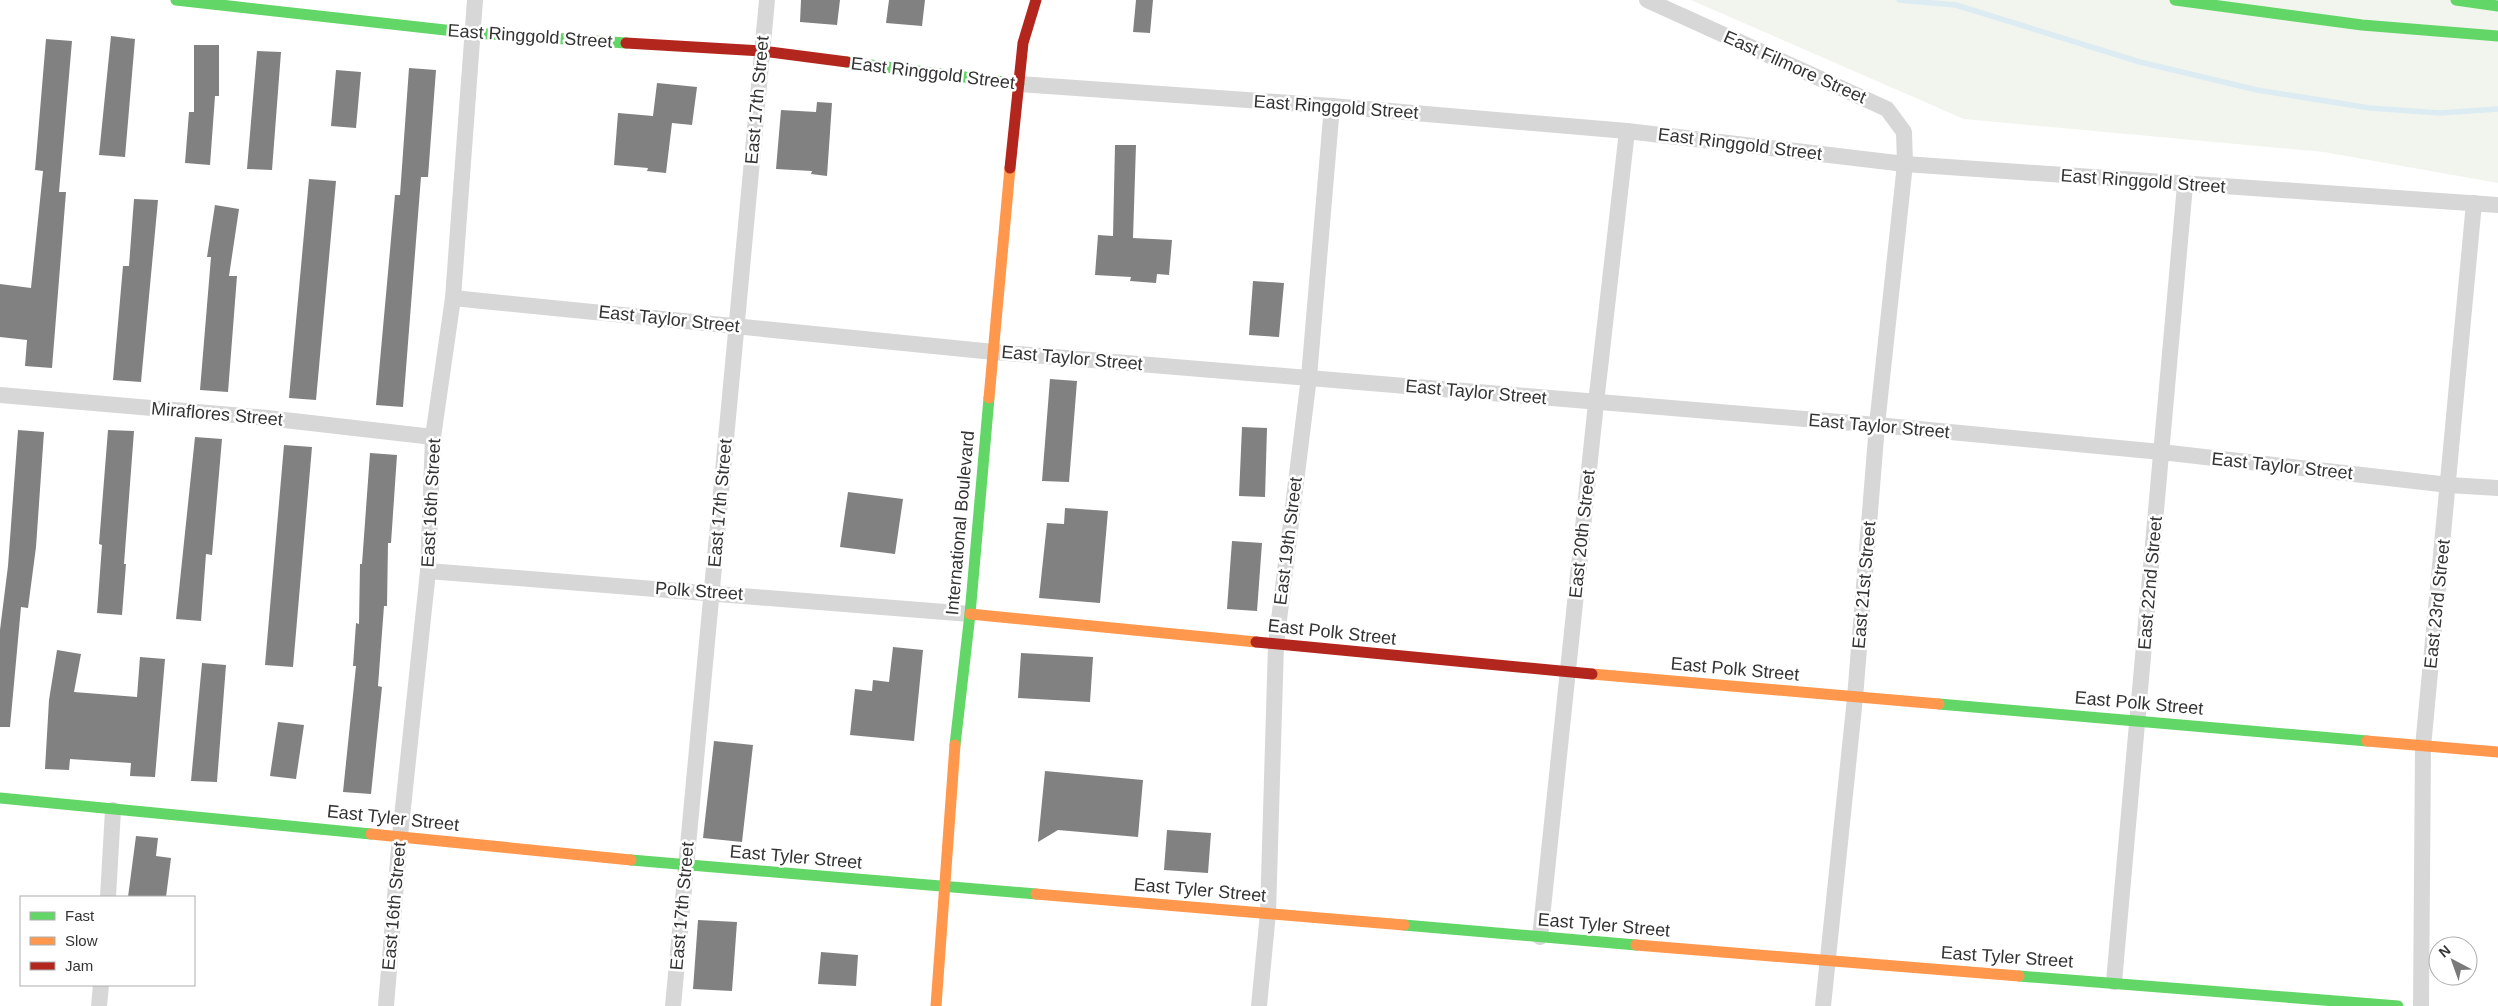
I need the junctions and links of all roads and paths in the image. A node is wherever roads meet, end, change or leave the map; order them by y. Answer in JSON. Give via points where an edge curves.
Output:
{"nodes":[{"id":1,"x":176,"y":0,"type":"edge"},
{"id":2,"x":475,"y":0,"type":"edge"},
{"id":3,"x":767,"y":0,"type":"edge"},
{"id":4,"x":1036,"y":0,"type":"edge"},
{"id":5,"x":1647,"y":0,"type":"edge"},
{"id":6,"x":2175,"y":0,"type":"edge"},
{"id":7,"x":2456,"y":0,"type":"edge"},
{"id":8,"x":193,"y":1,"type":"edge"},
{"id":9,"x":2498,"y":6,"type":"edge"},
{"id":10,"x":1019,"y":16,"type":"dead end"},
{"id":11,"x":472,"y":34,"type":"junction"},
{"id":12,"x":2498,"y":36,"type":"edge"},
{"id":13,"x":1023,"y":42,"type":"junction"},
{"id":14,"x":762,"y":51,"type":"junction"},
{"id":15,"x":1019,"y":84,"type":"junction"},
{"id":16,"x":1332,"y":106,"type":"junction"},
{"id":17,"x":1627,"y":131,"type":"junction"},
{"id":18,"x":1905,"y":164,"type":"junction"},
{"id":19,"x":2185,"y":185,"type":"junction"},
{"id":20,"x":2474,"y":203,"type":"junction"},
{"id":21,"x":2498,"y":206,"type":"edge"},
{"id":22,"x":453,"y":298,"type":"junction"},
{"id":23,"x":735,"y":325,"type":"junction"},
{"id":24,"x":994,"y":352,"type":"junction"},
{"id":25,"x":1308,"y":377,"type":"junction"},
{"id":26,"x":0,"y":395,"type":"edge"},
{"id":27,"x":1596,"y":403,"type":"junction"},
{"id":28,"x":1877,"y":425,"type":"junction"},
{"id":29,"x":433,"y":438,"type":"junction"},
{"id":30,"x":2161,"y":452,"type":"junction"},
{"id":31,"x":2449,"y":485,"type":"junction"},
{"id":32,"x":2498,"y":488,"type":"edge"},
{"id":33,"x":428,"y":571,"type":"junction"},
{"id":34,"x":713,"y":592,"type":"junction"},
{"id":35,"x":970,"y":614,"type":"junction"},
{"id":36,"x":1276,"y":644,"type":"junction"},
{"id":37,"x":1568,"y":672,"type":"junction"},
{"id":38,"x":1855,"y":698,"type":"junction"},
{"id":39,"x":2138,"y":720,"type":"junction"},
{"id":40,"x":2423,"y":747,"type":"junction"},
{"id":41,"x":2498,"y":752,"type":"edge"},
{"id":42,"x":0,"y":798,"type":"edge"},
{"id":43,"x":113,"y":810,"type":"junction"},
{"id":44,"x":400,"y":836,"type":"junction"},
{"id":45,"x":686,"y":865,"type":"junction"},
{"id":46,"x":946,"y":887,"type":"junction"},
{"id":47,"x":108,"y":896,"type":"edge"},
{"id":48,"x":1268,"y":914,"type":"junction"},
{"id":49,"x":1540,"y":937,"type":"junction"},
{"id":50,"x":1826,"y":961,"type":"junction"},
{"id":51,"x":2114,"y":982,"type":"junction"},
{"id":52,"x":101,"y":986,"type":"edge"},
{"id":53,"x":99,"y":1006,"type":"edge"},
{"id":54,"x":386,"y":1006,"type":"edge"},
{"id":55,"x":673,"y":1006,"type":"edge"},
{"id":56,"x":936,"y":1006,"type":"edge"},
{"id":57,"x":1259,"y":1006,"type":"edge"},
{"id":58,"x":1823,"y":1006,"type":"edge"},
{"id":59,"x":2398,"y":1006,"type":"edge"},
{"id":60,"x":2421,"y":1006,"type":"edge"}],
"edges":[{"from":1,"to":8,"type":"main road","name":"East Ringgold Street"},
{"from":2,"to":11,"type":"street","name":"East 16th Street"},
{"from":3,"to":14,"type":"street","name":"East 17th Street"},
{"from":4,"to":13,"type":"main road","name":"International Boulevard"},
{"from":5,"to":18,"type":"street","name":"East Filmore Street","via":[[1887,109],[1904,132]]},
{"from":6,"to":12,"type":"main road","via":[[2362,25]]},
{"from":7,"to":9,"type":"main road"},
{"from":8,"to":11,"type":"main road","name":"East Ringgold Street"},
{"from":10,"to":13,"type":"main road","name":"International Boulevard"},
{"from":11,"to":14,"type":"main road","name":"East Ringgold Street"},
{"from":11,"to":22,"type":"street","name":"East 16th Street"},
{"from":13,"to":15,"type":"main road","name":"International Boulevard"},
{"from":14,"to":15,"type":"main road","name":"East Ringgold Street"},
{"from":14,"to":23,"type":"street","name":"East 17th Street"},
{"from":15,"to":16,"type":"street","name":"East Ringgold Street"},
{"from":15,"to":24,"type":"main road","name":"International Boulevard"},
{"from":16,"to":17,"type":"street","name":"East Ringgold Street"},
{"from":16,"to":25,"type":"street","name":"East 19th Street"},
{"from":17,"to":18,"type":"street","name":"East Ringgold Street"},
{"from":17,"to":27,"type":"street","name":"East 20th Street"},
{"from":18,"to":19,"type":"street","name":"East Ringgold Street"},
{"from":18,"to":28,"type":"street","name":"East 21st Street"},
{"from":19,"to":20,"type":"street","name":"East Ringgold Street"},
{"from":19,"to":30,"type":"street","name":"East 22nd Street"},
{"from":20,"to":21,"type":"street","name":"East Ringgold Street"},
{"from":20,"to":31,"type":"street","name":"East 23rd Street"},
{"from":22,"to":23,"type":"street","name":"East Taylor Street"},
{"from":22,"to":29,"type":"street","name":"East 16th Street"},
{"from":23,"to":24,"type":"street","name":"East Taylor Street"},
{"from":23,"to":34,"type":"street","name":"East 17th Street"},
{"from":24,"to":25,"type":"street","name":"East Taylor Street"},
{"from":24,"to":35,"type":"main road","name":"International Boulevard"},
{"from":25,"to":27,"type":"street","name":"East Taylor Street"},
{"from":25,"to":36,"type":"street","name":"East 19th Street"},
{"from":26,"to":29,"type":"street","name":"Miraflores Street","via":[[267,418]]},
{"from":27,"to":28,"type":"street","name":"East Taylor Street"},
{"from":27,"to":37,"type":"street","name":"East 20th Street"},
{"from":28,"to":30,"type":"street","name":"East Taylor Street"},
{"from":28,"to":38,"type":"street","name":"East 21st Street"},
{"from":29,"to":33,"type":"street","name":"East 16th Street"},
{"from":30,"to":31,"type":"street","name":"East Taylor Street"},
{"from":30,"to":39,"type":"street","name":"East 22nd Street"},
{"from":31,"to":32,"type":"street","name":"East Taylor Street"},
{"from":31,"to":40,"type":"street","name":"East 23rd Street"},
{"from":33,"to":34,"type":"street","name":"Polk Street"},
{"from":33,"to":44,"type":"street","name":"East 16th Street"},
{"from":34,"to":35,"type":"street","name":"Polk Street"},
{"from":34,"to":45,"type":"street","name":"East 17th Street"},
{"from":35,"to":36,"type":"main road","name":"East Polk Street"},
{"from":35,"to":46,"type":"main road","name":"International Boulevard","via":[[954,755]]},
{"from":36,"to":37,"type":"main road","name":"East Polk Street"},
{"from":36,"to":48,"type":"street","name":"East 19th Street"},
{"from":37,"to":38,"type":"main road","name":"East Polk Street"},
{"from":37,"to":49,"type":"street","name":"East 20th Street"},
{"from":38,"to":39,"type":"main road","name":"East Polk Street"},
{"from":38,"to":50,"type":"street","name":"East 21st Street"},
{"from":39,"to":40,"type":"main road","name":"East Polk Street"},
{"from":39,"to":51,"type":"street","name":"East 22nd Street"},
{"from":40,"to":41,"type":"main road","name":"East Polk Street"},
{"from":40,"to":60,"type":"street","name":"East 23rd Street"},
{"from":42,"to":43,"type":"main road","name":"East Tyler Street"},
{"from":43,"to":44,"type":"main road","name":"East Tyler Street"},
{"from":43,"to":47,"type":"street"},
{"from":44,"to":45,"type":"main road","name":"East Tyler Street"},
{"from":44,"to":54,"type":"street","name":"East 16th Street"},
{"from":45,"to":46,"type":"main road","name":"East Tyler Street"},
{"from":45,"to":55,"type":"street","name":"East 17th Street"},
{"from":46,"to":48,"type":"main road","name":"East Tyler Street"},
{"from":46,"to":56,"type":"main road","name":"International Boulevard"},
{"from":48,"to":49,"type":"main road","name":"East Tyler Street"},
{"from":48,"to":57,"type":"street","name":"East 19th Street"},
{"from":49,"to":50,"type":"main road","name":"East Tyler Street"},
{"from":50,"to":51,"type":"main road","name":"East Tyler Street"},
{"from":50,"to":58,"type":"street","name":"East 21st Street"},
{"from":51,"to":59,"type":"main road","name":"East Tyler Street"},
{"from":52,"to":53,"type":"street"}]}
